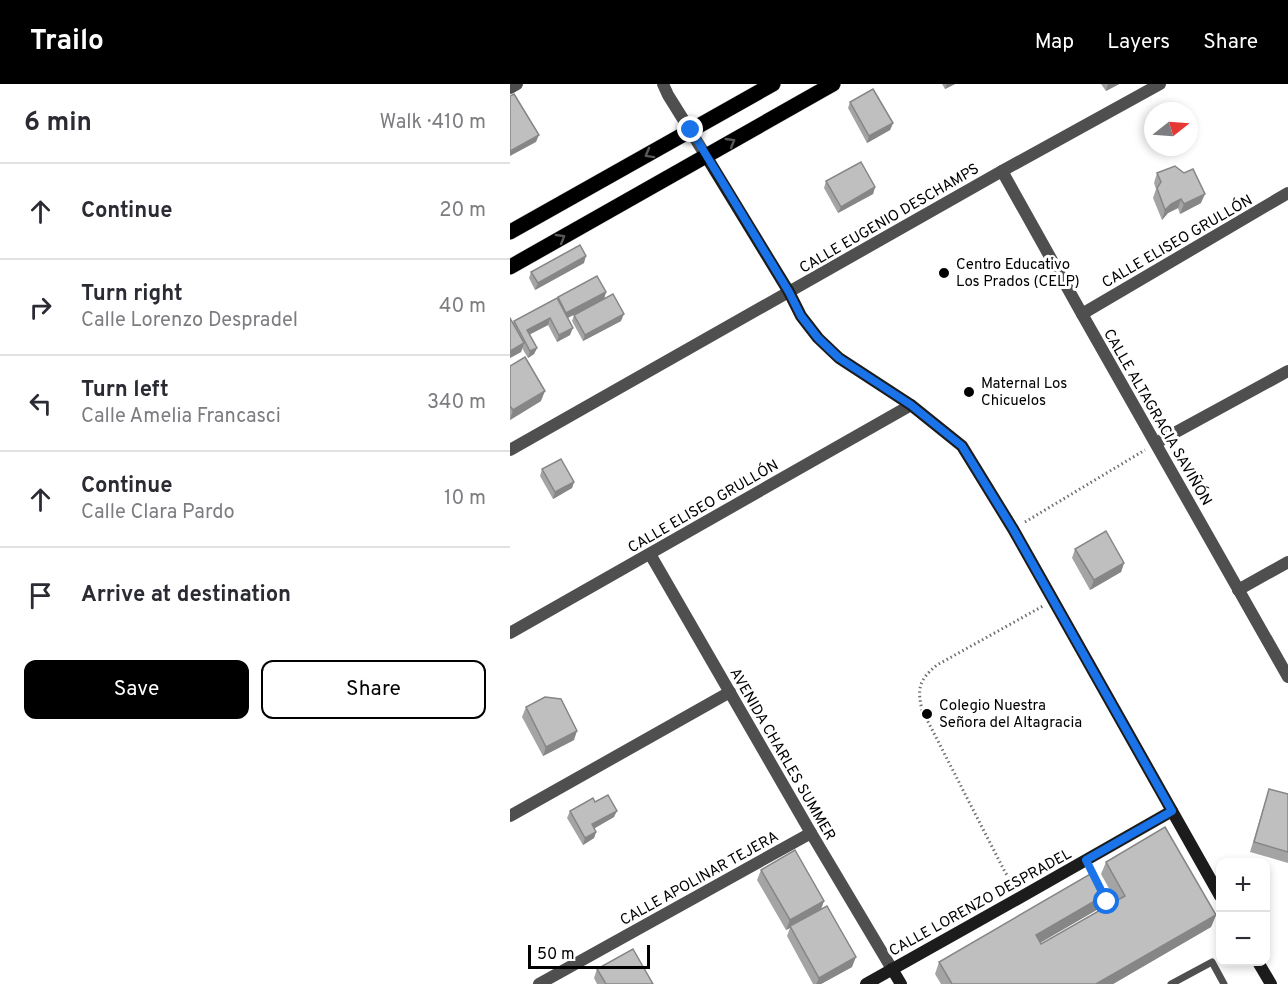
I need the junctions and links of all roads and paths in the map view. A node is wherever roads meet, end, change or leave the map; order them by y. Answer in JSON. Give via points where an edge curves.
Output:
{"nodes":[{"id":1,"x":517,"y":84,"type":"edge"},
{"id":2,"x":663,"y":84,"type":"edge"},
{"id":3,"x":773,"y":84,"type":"edge"},
{"id":4,"x":833,"y":84,"type":"edge"},
{"id":5,"x":1160,"y":84,"type":"edge"},
{"id":6,"x":510,"y":88,"type":"edge"},
{"id":7,"x":691,"y":130,"type":"junction"},
{"id":8,"x":706,"y":156,"type":"junction"},
{"id":9,"x":1002,"y":171,"type":"junction"},
{"id":10,"x":1288,"y":193,"type":"edge"},
{"id":11,"x":510,"y":232,"type":"edge"},
{"id":12,"x":510,"y":267,"type":"edge"},
{"id":13,"x":789,"y":292,"type":"junction"},
{"id":14,"x":1082,"y":314,"type":"junction"},
{"id":15,"x":1288,"y":372,"type":"edge"},
{"id":16,"x":911,"y":405,"type":"junction"},
{"id":17,"x":1156,"y":443,"type":"junction"},
{"id":18,"x":510,"y":450,"type":"edge"},
{"id":19,"x":1013,"y":529,"type":"junction"},
{"id":20,"x":650,"y":554,"type":"junction"},
{"id":21,"x":1288,"y":562,"type":"edge"},
{"id":22,"x":1238,"y":590,"type":"junction"},
{"id":23,"x":1052,"y":601,"type":"junction"},
{"id":24,"x":510,"y":633,"type":"edge"},
{"id":25,"x":1288,"y":677,"type":"edge"},
{"id":26,"x":730,"y":692,"type":"junction"},
{"id":27,"x":1172,"y":811,"type":"junction"},
{"id":28,"x":510,"y":816,"type":"edge"},
{"id":29,"x":811,"y":833,"type":"junction"},
{"id":30,"x":1096,"y":881,"type":"edge"},
{"id":31,"x":1216,"y":887,"type":"edge"},
{"id":32,"x":1021,"y":897,"type":"junction"},
{"id":33,"x":1096,"y":915,"type":"edge"},
{"id":34,"x":1260,"y":966,"type":"edge"},
{"id":35,"x":892,"y":969,"type":"junction"},
{"id":36,"x":539,"y":984,"type":"edge"},
{"id":37,"x":866,"y":984,"type":"edge"},
{"id":38,"x":901,"y":984,"type":"edge"},
{"id":39,"x":1171,"y":984,"type":"edge"},
{"id":40,"x":1224,"y":984,"type":"edge"},
{"id":41,"x":1271,"y":984,"type":"edge"}],
"edges":[{"from":1,"to":6,"type":"street"},
{"from":2,"to":7,"type":"street"},
{"from":3,"to":7,"type":"main road"},
{"from":8,"to":4,"type":"main road","one_way":true},
{"from":5,"to":9,"type":"street","name":"CALLE EUGENIO DESCHAMPS"},
{"from":7,"to":8,"type":"street"},
{"from":7,"to":11,"type":"main road","one_way":true},
{"from":12,"to":8,"type":"main road","one_way":true},
{"from":8,"to":13,"type":"street"},
{"from":9,"to":13,"type":"street","name":"CALLE EUGENIO DESCHAMPS"},
{"from":9,"to":14,"type":"street","name":"CALLE ALTAGRACIA SAVIÑÓN"},
{"from":10,"to":14,"type":"street","name":"CALLE ELISEO GRULLÓN"},
{"from":13,"to":16,"type":"street","via":[[801,316],[839,358]]},
{"from":13,"to":18,"type":"street","name":"CALLE EUGENIO DESCHAMPS"},
{"from":14,"to":17,"type":"street","name":"CALLE ALTAGRACIA SAVIÑÓN"},
{"from":15,"to":17,"type":"street"},
{"from":16,"to":19,"type":"street","via":[[962,446]]},
{"from":16,"to":20,"type":"street","name":"CALLE ELISEO GRULLÓN"},
{"from":17,"to":19,"type":"path"},
{"from":17,"to":22,"type":"street","name":"CALLE ALTAGRACIA SAVIÑÓN"},
{"from":19,"to":23,"type":"street"},
{"from":20,"to":24,"type":"street","name":"CALLE ELISEO GRULLÓN"},
{"from":20,"to":26,"type":"street","name":"AVENIDA CHARLES SUMMER"},
{"from":21,"to":22,"type":"street"},
{"from":22,"to":25,"type":"street","name":"CALLE ALTAGRACIA SAVIÑÓN"},
{"from":23,"to":27,"type":"street"},
{"from":23,"to":32,"type":"path","via":[[937,665],[925,675],[919,697],[922,710]]},
{"from":26,"to":28,"type":"street"},
{"from":26,"to":29,"type":"street","name":"AVENIDA CHARLES SUMMER"},
{"from":27,"to":31,"type":"street"},
{"from":27,"to":32,"type":"street","name":"CALLE LORENZO DESPRADEL","via":[[1088,865]]},
{"from":29,"to":35,"type":"street","name":"AVENIDA CHARLES SUMMER"},
{"from":29,"to":36,"type":"street","name":"CALLE APOLINAR TEJERA"},
{"from":30,"to":33,"type":"lane","via":[[1108,905]]},
{"from":32,"to":35,"type":"street","name":"CALLE LORENZO DESPRADEL"},
{"from":34,"to":41,"type":"street"},
{"from":35,"to":37,"type":"street","name":"CALLE LORENZO DESPRADEL"},
{"from":35,"to":38,"type":"street"},
{"from":39,"to":40,"type":"lane","via":[[1212,963]]}]}
